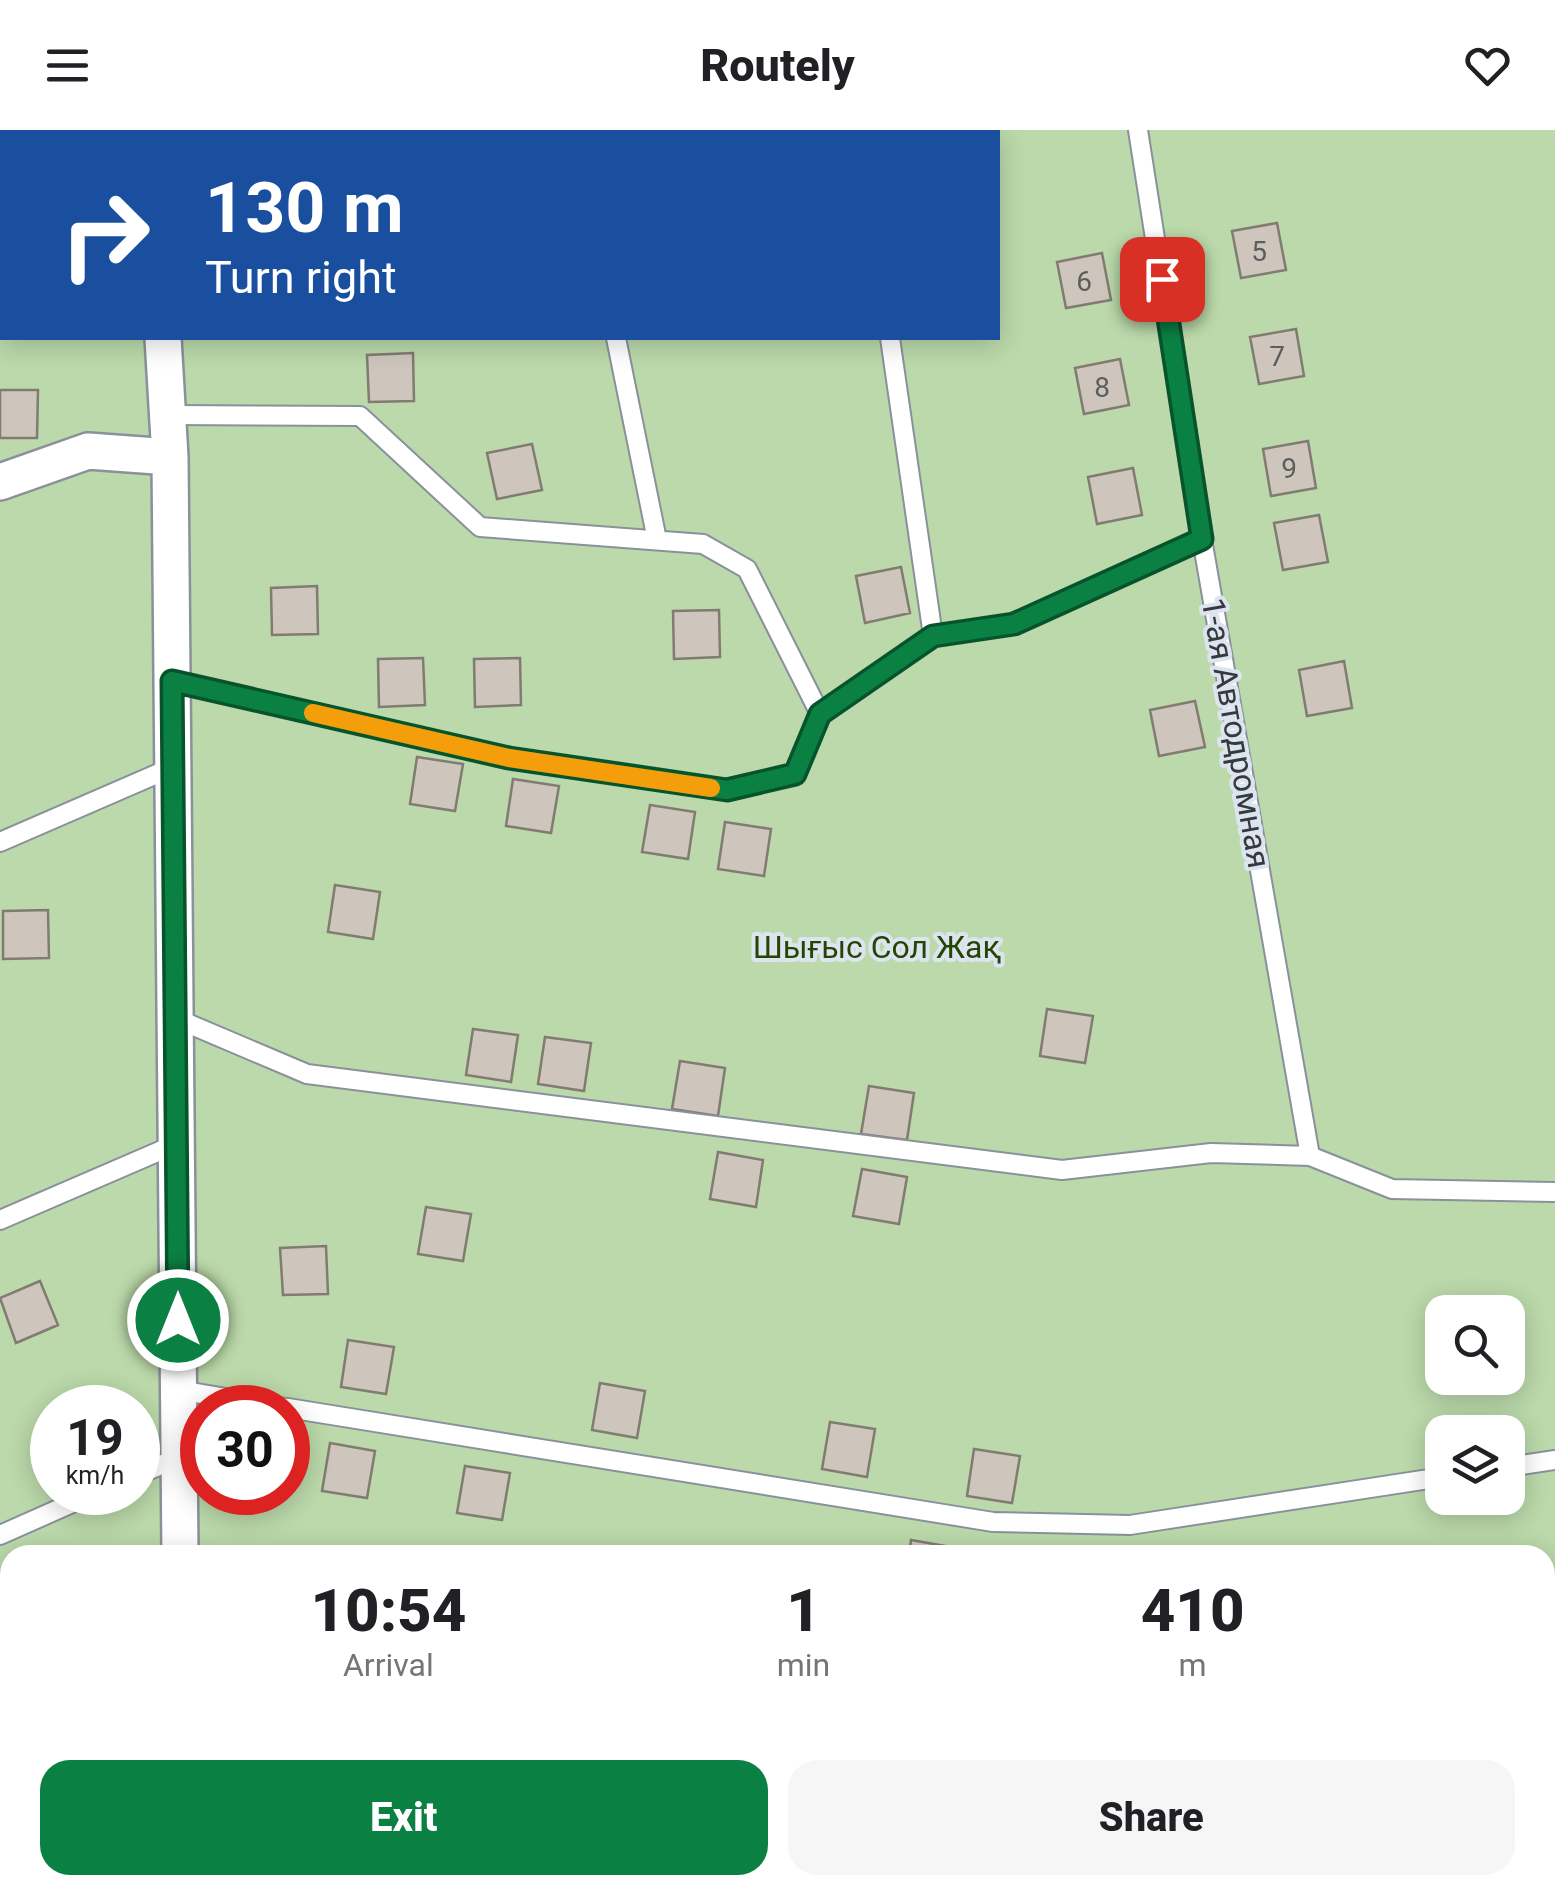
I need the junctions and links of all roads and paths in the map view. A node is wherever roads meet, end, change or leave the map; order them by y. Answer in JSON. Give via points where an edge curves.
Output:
{"nodes":[{"id":1,"x":1138,"y":130,"type":"edge"},
{"id":2,"x":163,"y":340,"type":"edge"},
{"id":3,"x":616,"y":340,"type":"edge"},
{"id":4,"x":890,"y":340,"type":"edge"},
{"id":5,"x":169,"y":415,"type":"junction"},
{"id":6,"x":170,"y":457,"type":"junction"},
{"id":7,"x":0,"y":482,"type":"edge"},
{"id":8,"x":1202,"y":539,"type":"junction"},
{"id":9,"x":656,"y":540,"type":"junction"},
{"id":10,"x":933,"y":636,"type":"junction"},
{"id":11,"x":172,"y":681,"type":"junction"},
{"id":12,"x":820,"y":714,"type":"junction"},
{"id":13,"x":173,"y":767,"type":"junction"},
{"id":14,"x":0,"y":842,"type":"edge"},
{"id":15,"x":175,"y":1018,"type":"junction"},
{"id":16,"x":176,"y":1144,"type":"junction"},
{"id":17,"x":1310,"y":1156,"type":"junction"},
{"id":18,"x":1555,"y":1192,"type":"edge"},
{"id":19,"x":0,"y":1220,"type":"edge"},
{"id":20,"x":178,"y":1390,"type":"joint"},
{"id":21,"x":310,"y":1412,"type":"edge"},
{"id":22,"x":179,"y":1457,"type":"junction"},
{"id":23,"x":1555,"y":1460,"type":"edge"},
{"id":24,"x":160,"y":1465,"type":"edge"},
{"id":25,"x":1525,"y":1465,"type":"edge"},
{"id":26,"x":1425,"y":1481,"type":"edge"},
{"id":27,"x":44,"y":1515,"type":"edge"},
{"id":28,"x":0,"y":1534,"type":"edge"},
{"id":29,"x":180,"y":1545,"type":"edge"}],
"edges":[{"from":1,"to":8,"type":"lane","name":"1-ая Автодромная"},
{"from":2,"to":5,"type":"street"},
{"from":3,"to":9,"type":"lane"},
{"from":4,"to":10,"type":"lane"},
{"from":5,"to":6,"type":"street"},
{"from":5,"to":9,"type":"lane","via":[[360,416],[480,527]]},
{"from":6,"to":7,"type":"street","via":[[88,451]]},
{"from":6,"to":11,"type":"street"},
{"from":8,"to":10,"type":"lane","via":[[1014,624]]},
{"from":8,"to":17,"type":"lane","name":"1-ая Автодромная"},
{"from":9,"to":12,"type":"lane","via":[[703,544],[747,569]]},
{"from":10,"to":12,"type":"lane"},
{"from":11,"to":12,"type":"lane","via":[[509,758],[727,790],[795,774]]},
{"from":11,"to":13,"type":"street"},
{"from":13,"to":14,"type":"lane"},
{"from":13,"to":15,"type":"street"},
{"from":15,"to":16,"type":"street"},
{"from":15,"to":17,"type":"lane","via":[[306,1074],[1062,1170],[1211,1152]]},
{"from":16,"to":19,"type":"lane"},
{"from":16,"to":20,"type":"street"},
{"from":17,"to":18,"type":"lane","via":[[1392,1189]]},
{"from":20,"to":22,"type":"street"},
{"from":21,"to":26,"type":"lane","via":[[993,1522],[1130,1525]]},
{"from":22,"to":24,"type":"lane"},
{"from":22,"to":29,"type":"street"},
{"from":23,"to":25,"type":"lane"},
{"from":27,"to":28,"type":"lane"}]}
